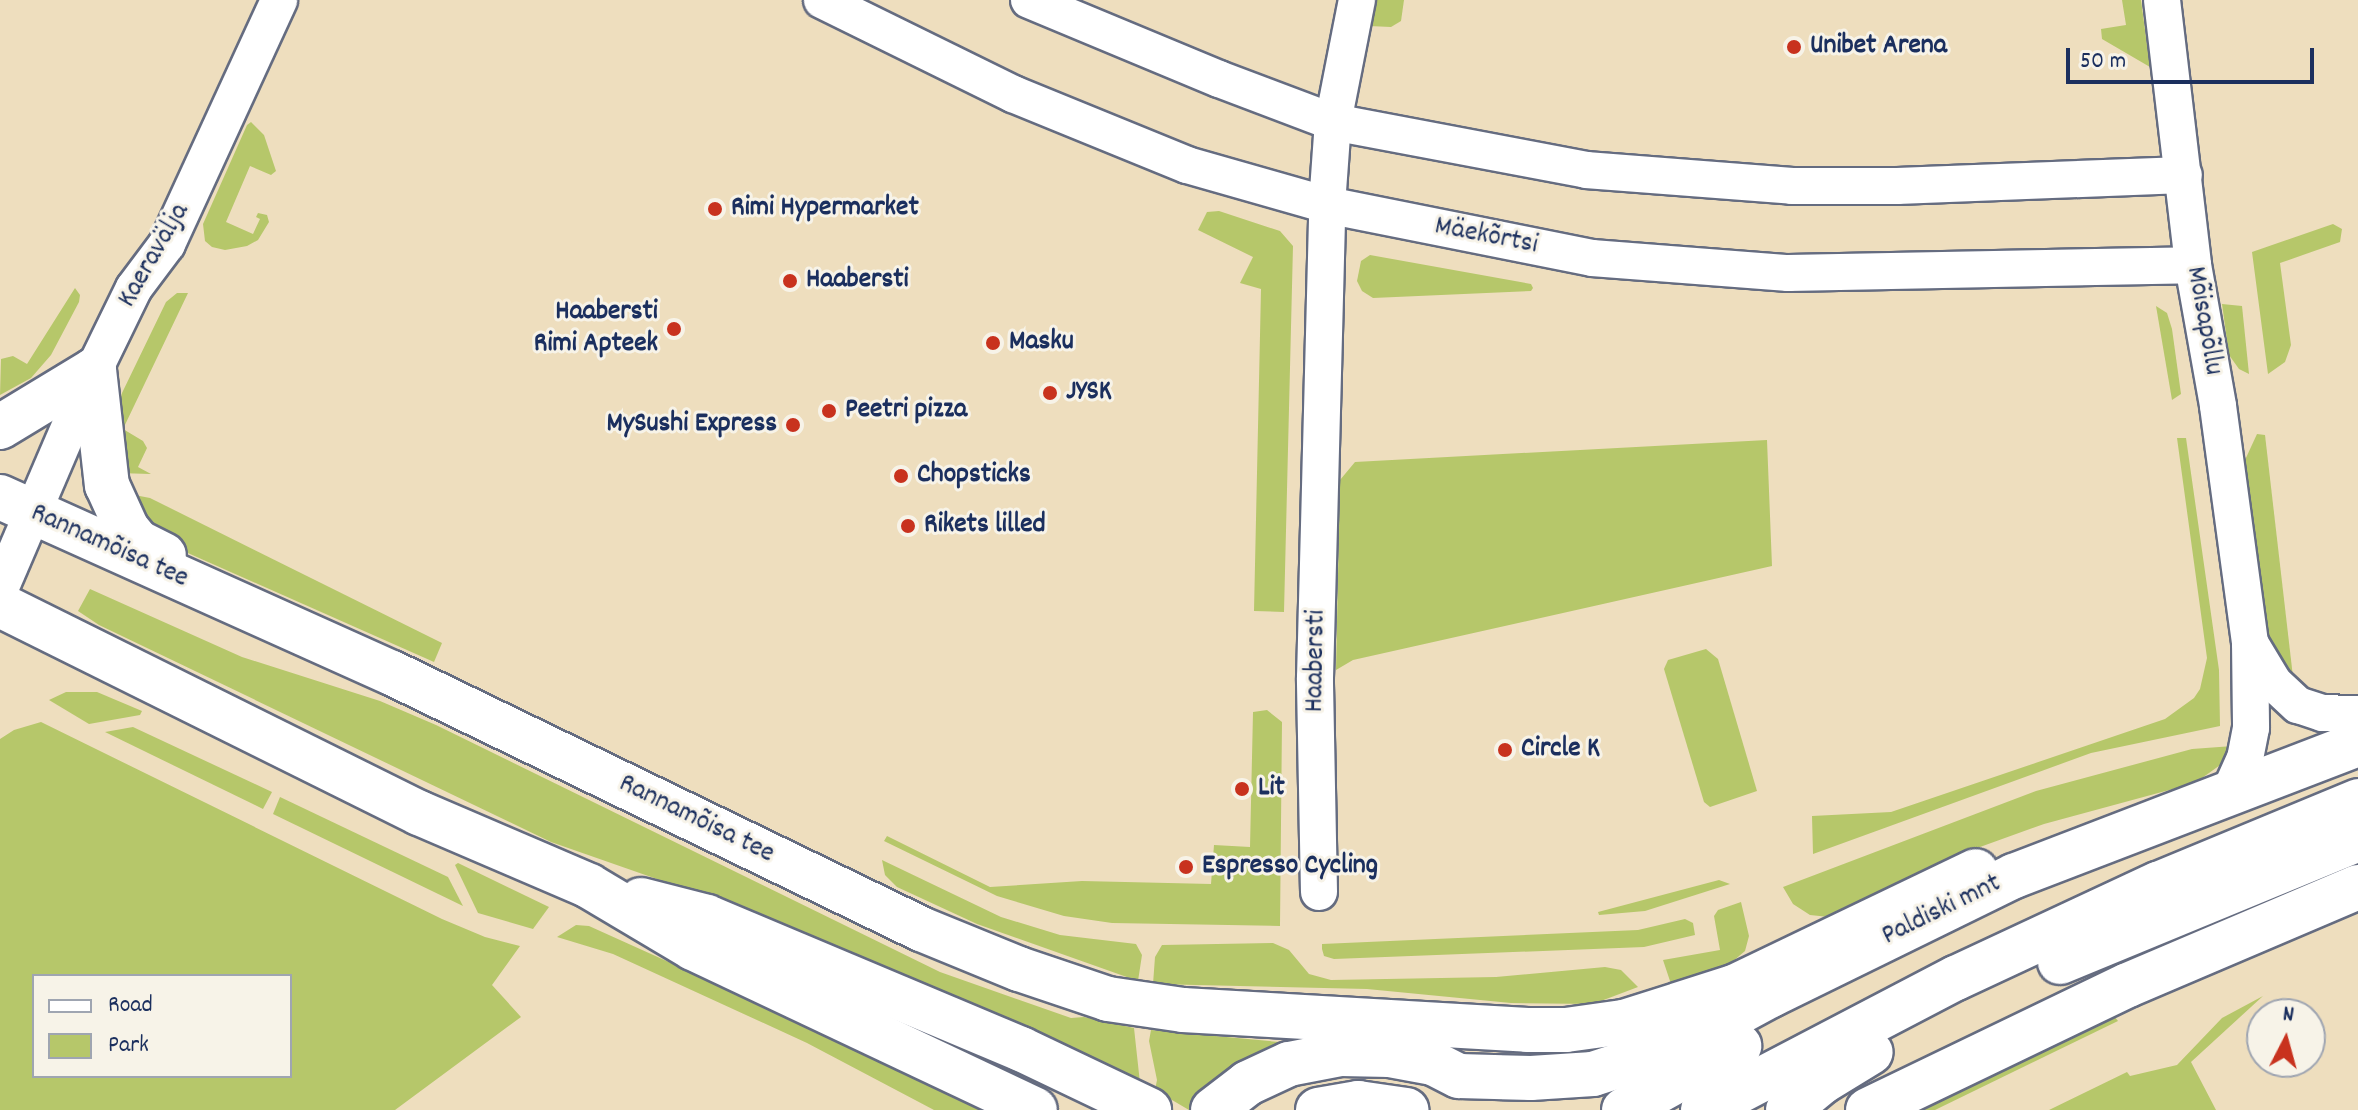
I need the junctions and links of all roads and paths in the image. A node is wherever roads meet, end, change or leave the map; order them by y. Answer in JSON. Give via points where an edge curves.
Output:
{"nodes":[{"id":1,"x":279,"y":0,"type":"edge"},
{"id":2,"x":822,"y":0,"type":"edge"},
{"id":3,"x":1029,"y":0,"type":"edge"},
{"id":4,"x":1357,"y":0,"type":"edge"},
{"id":5,"x":2162,"y":0,"type":"edge"},
{"id":6,"x":1333,"y":122,"type":"junction"},
{"id":7,"x":2184,"y":175,"type":"junction"},
{"id":8,"x":1327,"y":205,"type":"junction"},
{"id":9,"x":2193,"y":265,"type":"junction"},
{"id":10,"x":94,"y":370,"type":"junction"},
{"id":11,"x":0,"y":427,"type":"edge"},
{"id":12,"x":11,"y":515,"type":"edge"},
{"id":13,"x":0,"y":589,"type":"edge"},
{"id":14,"x":213,"y":593,"type":"junction"},
{"id":15,"x":0,"y":605,"type":"edge"},
{"id":16,"x":2250,"y":642,"type":"junction"},
{"id":17,"x":2358,"y":714,"type":"edge"},
{"id":18,"x":2358,"y":744,"type":"edge"},
{"id":19,"x":2228,"y":796,"type":"junction"},
{"id":20,"x":2358,"y":801,"type":"edge"},
{"id":21,"x":2358,"y":839,"type":"edge"},
{"id":22,"x":2107,"y":841,"type":"junction"},
{"id":23,"x":589,"y":886,"type":"junction"},
{"id":24,"x":2358,"y":887,"type":"edge"},
{"id":25,"x":1319,"y":892,"type":"dead end"},
{"id":26,"x":1425,"y":1021,"type":"junction"},
{"id":27,"x":1459,"y":1076,"type":"junction"},
{"id":28,"x":1531,"y":1078,"type":"junction"},
{"id":29,"x":1035,"y":1110,"type":"edge"},
{"id":30,"x":1149,"y":1110,"type":"edge"},
{"id":31,"x":1213,"y":1110,"type":"edge"},
{"id":32,"x":1318,"y":1110,"type":"edge"},
{"id":33,"x":1406,"y":1110,"type":"edge"},
{"id":34,"x":1496,"y":1110,"type":"edge"},
{"id":35,"x":1561,"y":1110,"type":"edge"},
{"id":36,"x":1624,"y":1110,"type":"edge"},
{"id":37,"x":1703,"y":1110,"type":"edge"},
{"id":38,"x":1788,"y":1110,"type":"edge"},
{"id":39,"x":1868,"y":1110,"type":"edge"}],
"edges":[{"from":1,"to":10,"type":"street","name":"Kaeravälja","via":[[167,244],[134,288]]},
{"from":2,"to":8,"type":"street","name":"Mäekõrtsi","via":[[1013,94],[1187,165]]},
{"from":3,"to":6,"type":"street"},
{"from":4,"to":6,"type":"street","name":"Haabersti"},
{"from":5,"to":7,"type":"street","name":"Mõisapõllu"},
{"from":6,"to":7,"type":"street","via":[[1586,170],[1703,181],[1897,186]]},
{"from":6,"to":8,"type":"street","name":"Haabersti"},
{"from":7,"to":9,"type":"street","name":"Mõisapõllu"},
{"from":8,"to":9,"type":"street","name":"Mäekõrtsi","via":[[1592,258],[1788,273]]},
{"from":8,"to":25,"type":"street","name":"Haabersti","via":[[1315,678]]},
{"from":9,"to":16,"type":"street","name":"Mõisapõllu"},
{"from":10,"to":11,"type":"main road"},
{"from":10,"to":12,"type":"street","name":"Kaeravälja"},
{"from":10,"to":14,"type":"main road","via":[[107,485],[118,514],[138,542],[191,569]]},
{"from":12,"to":13,"type":"street","name":"Kaeravälja"},
{"from":12,"to":14,"type":"main road","name":"Rannamõisa tee"},
{"from":14,"to":26,"type":"main road","name":"Rannamõisa tee","via":[[392,673],[921,929],[1019,969],[1108,999],[1183,1010]]},
{"from":15,"to":23,"type":"main road","via":[[419,813]]},
{"from":16,"to":17,"type":"street","name":"Mõisapõllu","via":[[2274,683],[2298,705],[2323,713]]},
{"from":16,"to":19,"type":"street","name":"Mõisapõllu","via":[[2251,728]]},
{"from":18,"to":19,"type":"main road","name":"Paldiski mnt"},
{"from":19,"to":22,"type":"main road","name":"Paldiski mnt"},
{"from":20,"to":37,"type":"main road","via":[[2158,884],[1956,978]]},
{"from":21,"to":38,"type":"main road","via":[[2089,949],[1895,1039],[1822,1082]]},
{"from":22,"to":26,"type":"main road","name":"Rannamõisa tee","via":[[1990,864],[1734,987],[1624,1022],[1566,1030]]},
{"from":22,"to":28,"type":"main road","name":"Paldiski mnt","via":[[1936,912],[1673,1048],[1593,1074]]},
{"from":22,"to":36,"type":"main road","via":[[2007,903],[1799,1005],[1754,1037]]},
{"from":23,"to":29,"type":"main road","via":[[693,948]]},
{"from":23,"to":30,"type":"main road","via":[[707,917],[1021,1049]]},
{"from":24,"to":39,"type":"main road","via":[[2128,985]]},
{"from":26,"to":28,"type":"main road","via":[[1472,1038]]},
{"from":27,"to":28,"type":"main road","name":"Paldiski mnt"},
{"from":27,"to":31,"type":"main road","via":[[1433,1063],[1341,1054],[1289,1064],[1248,1083]]},
{"from":27,"to":34,"type":"main road"},
{"from":28,"to":35,"type":"main road"},
{"from":32,"to":33,"type":"main road","via":[[1358,1103]]}]}
